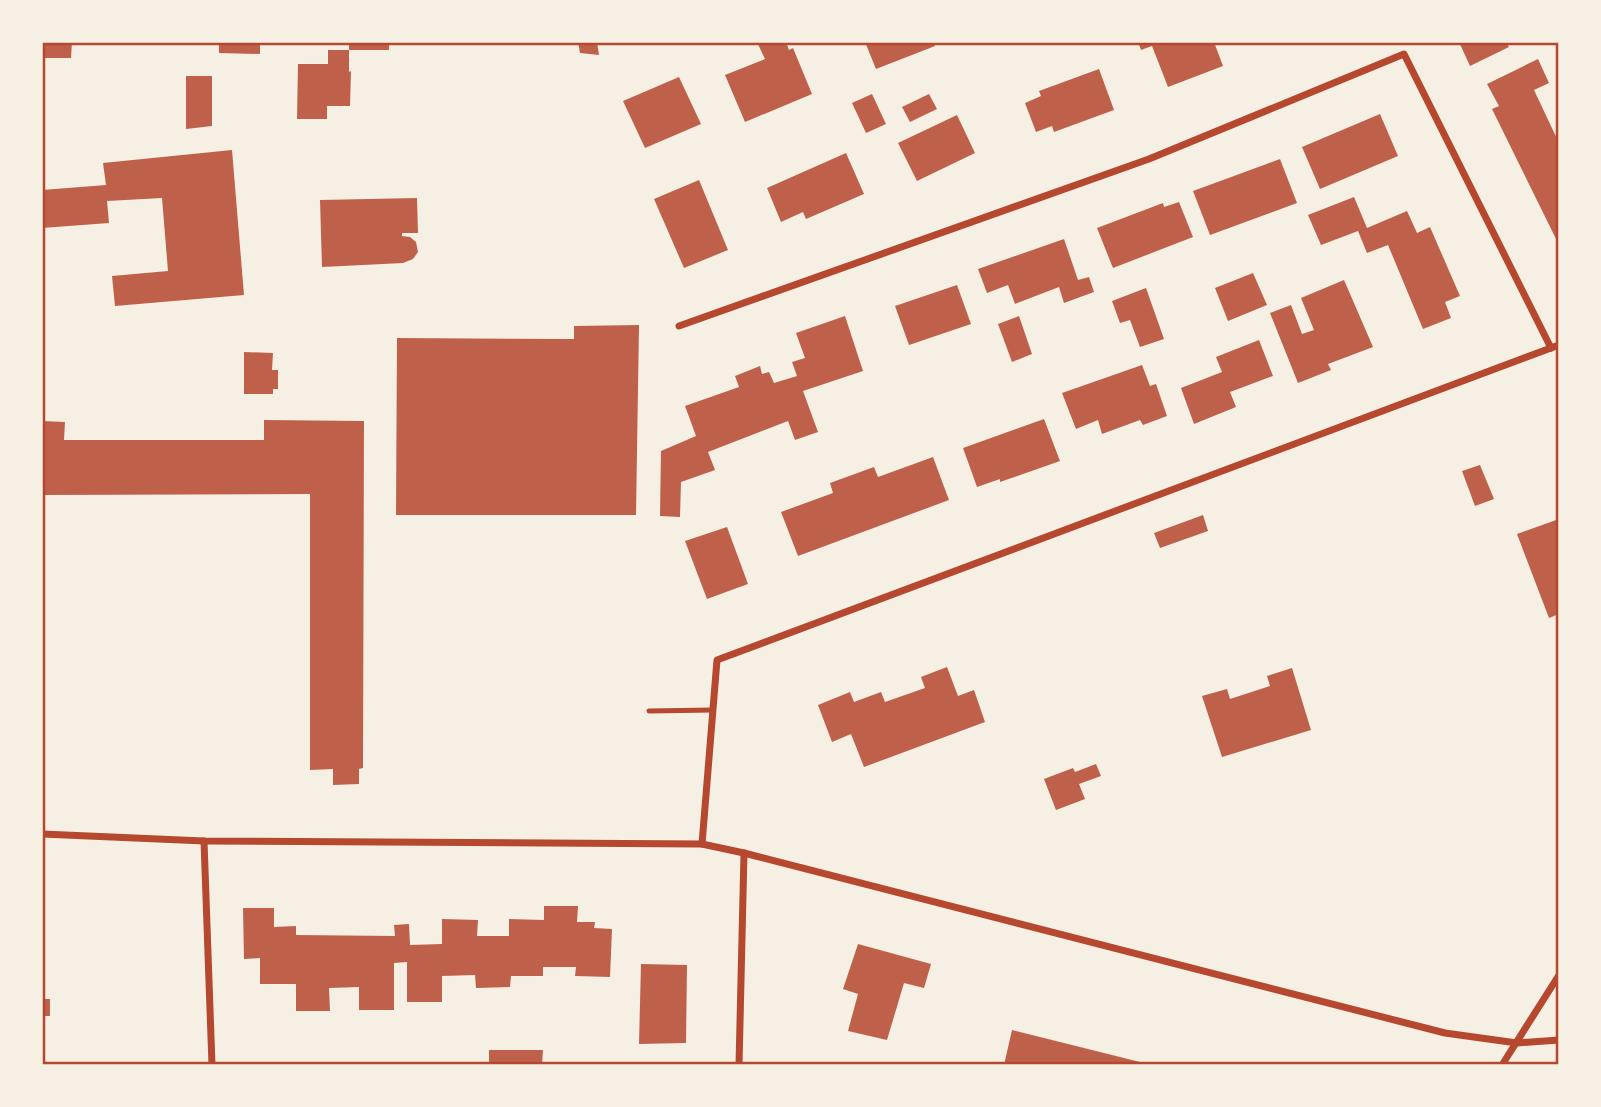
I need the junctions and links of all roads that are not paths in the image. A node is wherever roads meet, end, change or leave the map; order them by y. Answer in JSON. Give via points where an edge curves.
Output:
{"nodes":[{"id":1,"x":679,"y":326,"type":"dead end"},
{"id":2,"x":1555,"y":346,"type":"edge"},
{"id":3,"x":713,"y":710,"type":"junction"},
{"id":4,"x":649,"y":711,"type":"dead end"},
{"id":5,"x":42,"y":834,"type":"edge"},
{"id":6,"x":204,"y":841,"type":"junction"},
{"id":7,"x":702,"y":844,"type":"junction"},
{"id":8,"x":744,"y":853,"type":"junction"},
{"id":9,"x":1559,"y":975,"type":"edge"},
{"id":10,"x":1559,"y":1040,"type":"edge"},
{"id":11,"x":1517,"y":1043,"type":"junction"},
{"id":12,"x":212,"y":1065,"type":"edge"},
{"id":13,"x":740,"y":1065,"type":"edge"},
{"id":14,"x":1502,"y":1065,"type":"edge"}],
"edges":[{"from":1,"to":2,"type":"street","via":[[1149,159],[1405,54]]},
{"from":2,"to":3,"type":"street","via":[[717,660]]},
{"from":3,"to":4,"type":"lane"},
{"from":3,"to":7,"type":"street"},
{"from":5,"to":6,"type":"street"},
{"from":6,"to":7,"type":"street"},
{"from":6,"to":12,"type":"street"},
{"from":7,"to":8,"type":"street"},
{"from":8,"to":11,"type":"street","via":[[1445,1033]]},
{"from":8,"to":13,"type":"street"},
{"from":9,"to":11,"type":"street"},
{"from":10,"to":11,"type":"street"},
{"from":11,"to":14,"type":"street"}]}
